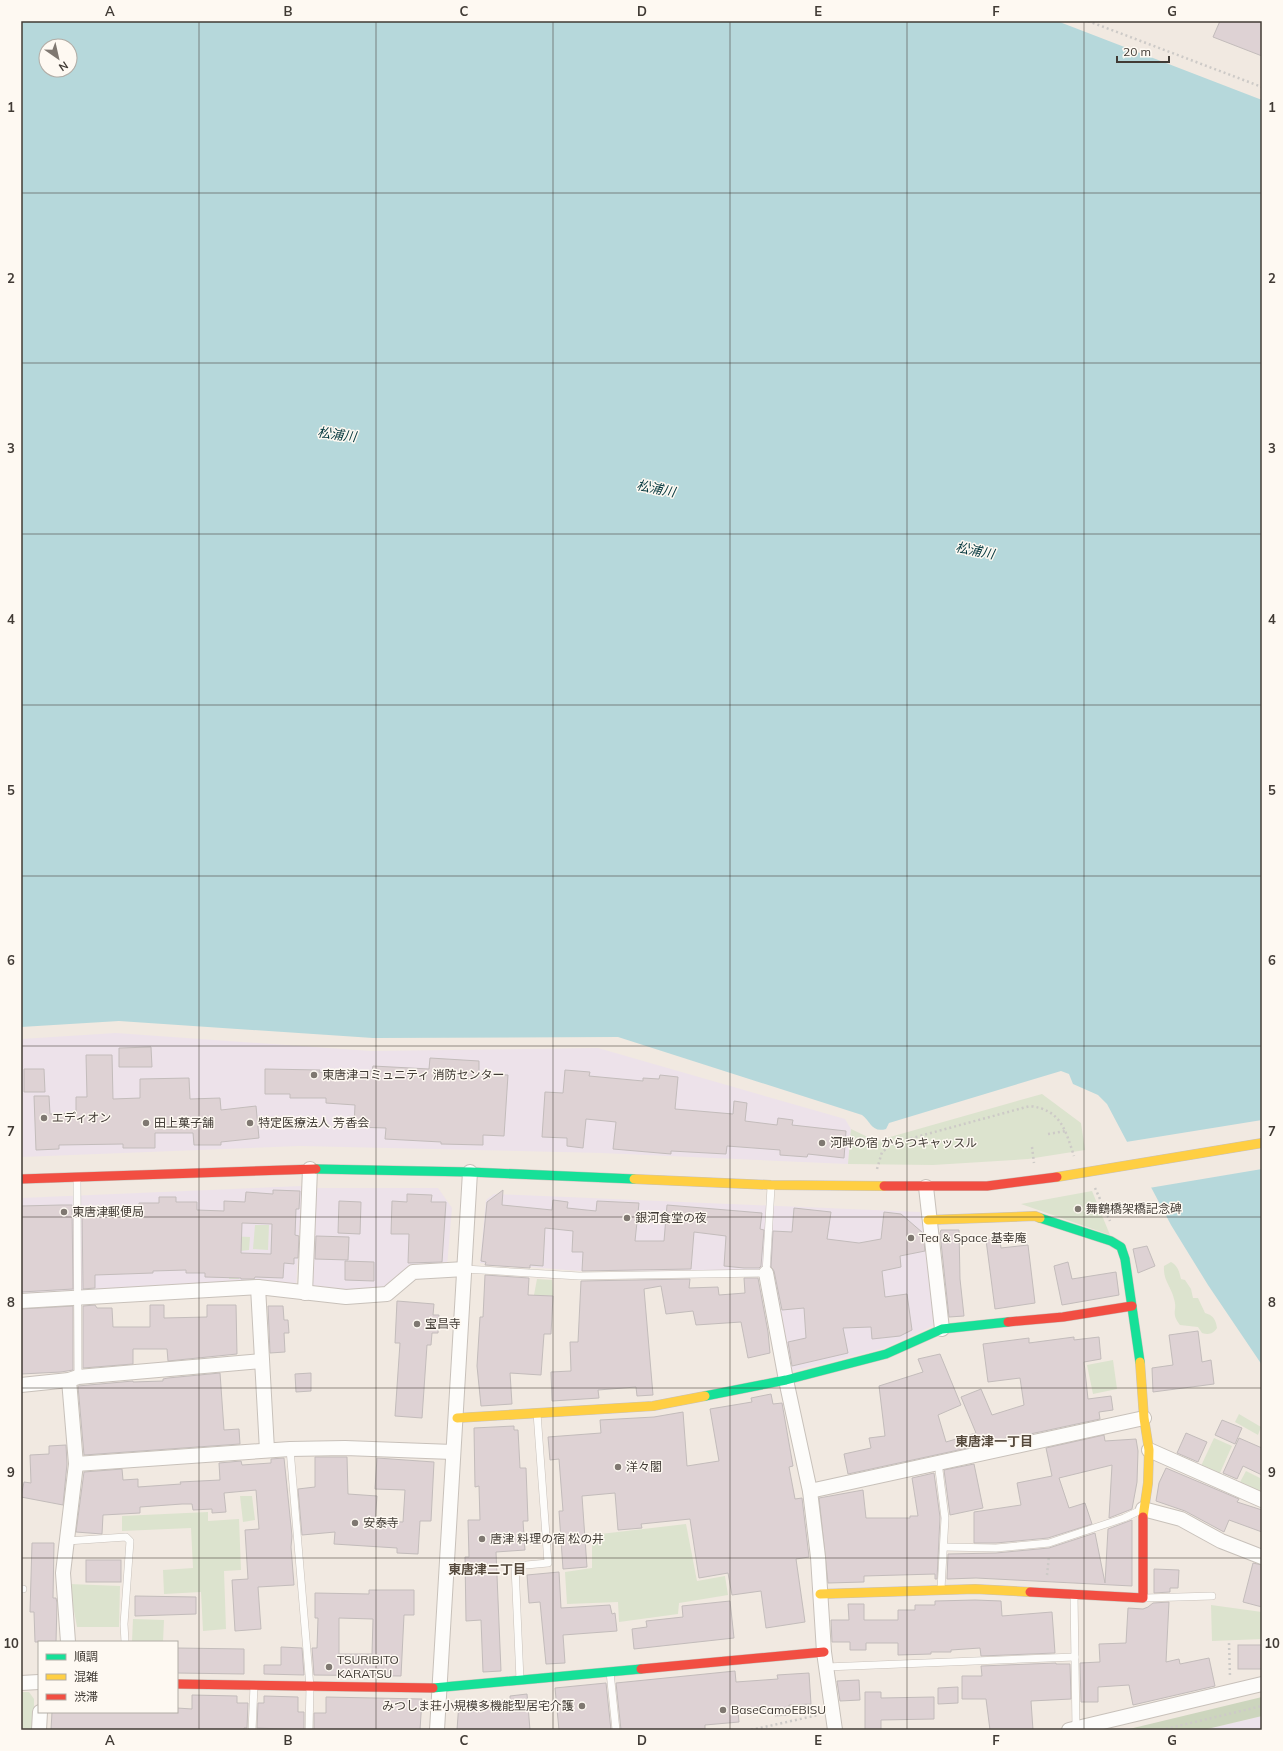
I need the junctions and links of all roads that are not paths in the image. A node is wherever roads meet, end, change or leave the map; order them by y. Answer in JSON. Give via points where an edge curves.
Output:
{"nodes":[{"id":1,"x":1262,"y":1143,"type":"edge"},
{"id":2,"x":310,"y":1169,"type":"junction"},
{"id":3,"x":470,"y":1172,"type":"junction"},
{"id":4,"x":77,"y":1177,"type":"junction"},
{"id":5,"x":21,"y":1179,"type":"edge"},
{"id":6,"x":771,"y":1185,"type":"junction"},
{"id":7,"x":926,"y":1187,"type":"junction"},
{"id":8,"x":928,"y":1220,"type":"junction"},
{"id":9,"x":465,"y":1269,"type":"junction"},
{"id":10,"x":766,"y":1273,"type":"junction"},
{"id":11,"x":258,"y":1287,"type":"junction"},
{"id":12,"x":305,"y":1293,"type":"junction"},
{"id":13,"x":78,"y":1298,"type":"junction"},
{"id":14,"x":21,"y":1301,"type":"edge"},
{"id":15,"x":1132,"y":1306,"type":"junction"},
{"id":16,"x":942,"y":1329,"type":"junction"},
{"id":17,"x":262,"y":1361,"type":"junction"},
{"id":18,"x":74,"y":1379,"type":"junction"},
{"id":19,"x":786,"y":1380,"type":"junction"},
{"id":20,"x":21,"y":1385,"type":"edge"},
{"id":21,"x":538,"y":1413,"type":"junction"},
{"id":22,"x":457,"y":1418,"type":"junction"},
{"id":23,"x":1144,"y":1418,"type":"junction"},
{"id":24,"x":290,"y":1449,"type":"junction"},
{"id":25,"x":267,"y":1450,"type":"junction"},
{"id":26,"x":1149,"y":1450,"type":"junction"},
{"id":27,"x":453,"y":1452,"type":"junction"},
{"id":28,"x":938,"y":1462,"type":"junction"},
{"id":29,"x":76,"y":1464,"type":"junction"},
{"id":30,"x":810,"y":1491,"type":"junction"},
{"id":31,"x":1262,"y":1500,"type":"edge"},
{"id":32,"x":1143,"y":1509,"type":"junction"},
{"id":33,"x":67,"y":1541,"type":"junction"},
{"id":34,"x":944,"y":1547,"type":"junction"},
{"id":35,"x":1262,"y":1557,"type":"edge"},
{"id":36,"x":941,"y":1590,"type":"junction"},
{"id":37,"x":820,"y":1594,"type":"junction"},
{"id":38,"x":1074,"y":1594,"type":"junction"},
{"id":39,"x":1212,"y":1596,"type":"dead end"},
{"id":40,"x":1143,"y":1598,"type":"junction"},
{"id":41,"x":68,"y":1641,"type":"edge"},
{"id":42,"x":125,"y":1641,"type":"edge"},
{"id":43,"x":824,"y":1652,"type":"junction"},
{"id":44,"x":1075,"y":1658,"type":"junction"},
{"id":45,"x":826,"y":1667,"type":"junction"},
{"id":46,"x":610,"y":1672,"type":"junction"},
{"id":47,"x":520,"y":1680,"type":"junction"},
{"id":48,"x":38,"y":1682,"type":"edge"},
{"id":49,"x":21,"y":1683,"type":"edge"},
{"id":50,"x":178,"y":1684,"type":"edge"},
{"id":51,"x":1262,"y":1684,"type":"edge"},
{"id":52,"x":254,"y":1685,"type":"junction"},
{"id":53,"x":310,"y":1687,"type":"junction"},
{"id":54,"x":440,"y":1688,"type":"junction"},
{"id":55,"x":40,"y":1713,"type":"edge"},
{"id":56,"x":1073,"y":1729,"type":"edge"},
{"id":57,"x":39,"y":1730,"type":"edge"},
{"id":58,"x":252,"y":1730,"type":"edge"},
{"id":59,"x":309,"y":1730,"type":"edge"},
{"id":60,"x":437,"y":1730,"type":"edge"},
{"id":61,"x":616,"y":1730,"type":"edge"},
{"id":62,"x":835,"y":1730,"type":"edge"}],
"edges":[{"from":1,"to":7,"type":"street","via":[[1032,1181],[987,1186]]},
{"from":2,"to":3,"type":"street"},
{"from":2,"to":4,"type":"street"},
{"from":2,"to":12,"type":"street"},
{"from":3,"to":6,"type":"street"},
{"from":3,"to":9,"type":"street"},
{"from":4,"to":5,"type":"street"},
{"from":4,"to":13,"type":"lane"},
{"from":6,"to":7,"type":"street"},
{"from":6,"to":10,"type":"lane"},
{"from":7,"to":8,"type":"street"},
{"from":8,"to":15,"type":"street","via":[[1035,1216],[1111,1241],[1121,1247],[1125,1259]]},
{"from":8,"to":16,"type":"street"},
{"from":9,"to":10,"type":"lane","via":[[579,1276]]},
{"from":9,"to":12,"type":"street","via":[[413,1272],[387,1294],[346,1297]]},
{"from":9,"to":22,"type":"street"},
{"from":10,"to":19,"type":"street"},
{"from":11,"to":12,"type":"street"},
{"from":11,"to":13,"type":"street"},
{"from":11,"to":17,"type":"street"},
{"from":13,"to":14,"type":"street"},
{"from":13,"to":18,"type":"lane"},
{"from":15,"to":16,"type":"street","via":[[1063,1317]]},
{"from":15,"to":23,"type":"street","via":[[1140,1361]]},
{"from":16,"to":19,"type":"street","via":[[886,1354]]},
{"from":17,"to":18,"type":"street"},
{"from":17,"to":25,"type":"street"},
{"from":18,"to":20,"type":"street"},
{"from":18,"to":29,"type":"street"},
{"from":19,"to":21,"type":"street","via":[[653,1406]]},
{"from":19,"to":30,"type":"street"},
{"from":21,"to":22,"type":"street"},
{"from":21,"to":47,"type":"lane","via":[[548,1563],[515,1566]]},
{"from":22,"to":27,"type":"street"},
{"from":23,"to":26,"type":"street"},
{"from":23,"to":28,"type":"street"},
{"from":24,"to":25,"type":"street"},
{"from":24,"to":27,"type":"street","via":[[345,1448]]},
{"from":24,"to":53,"type":"lane"},
{"from":25,"to":29,"type":"street"},
{"from":26,"to":31,"type":"street"},
{"from":26,"to":32,"type":"street","via":[[1148,1483]]},
{"from":27,"to":54,"type":"street"},
{"from":28,"to":30,"type":"street"},
{"from":28,"to":34,"type":"lane","via":[[945,1518]]},
{"from":29,"to":33,"type":"street"},
{"from":30,"to":37,"type":"street"},
{"from":32,"to":34,"type":"lane","via":[[1124,1518],[1049,1543],[996,1548]]},
{"from":32,"to":35,"type":"street","via":[[1181,1519],[1221,1541]]},
{"from":32,"to":40,"type":"street"},
{"from":33,"to":41,"type":"street","via":[[63,1573]]},
{"from":33,"to":42,"type":"lane","via":[[126,1537],[130,1542]]},
{"from":34,"to":36,"type":"lane"},
{"from":36,"to":37,"type":"street"},
{"from":36,"to":38,"type":"street","via":[[975,1589]]},
{"from":37,"to":43,"type":"street"},
{"from":38,"to":40,"type":"street"},
{"from":38,"to":44,"type":"lane"},
{"from":39,"to":40,"type":"lane"},
{"from":43,"to":45,"type":"street"},
{"from":43,"to":46,"type":"street"},
{"from":44,"to":45,"type":"lane"},
{"from":44,"to":56,"type":"lane"},
{"from":45,"to":62,"type":"street"},
{"from":46,"to":47,"type":"street"},
{"from":46,"to":61,"type":"lane"},
{"from":47,"to":54,"type":"street"},
{"from":48,"to":49,"type":"street"},
{"from":50,"to":52,"type":"street"},
{"from":51,"to":56,"type":"street"},
{"from":52,"to":53,"type":"street"},
{"from":52,"to":58,"type":"lane"},
{"from":53,"to":54,"type":"street"},
{"from":53,"to":59,"type":"lane"},
{"from":54,"to":60,"type":"street"},
{"from":55,"to":57,"type":"street"}]}
